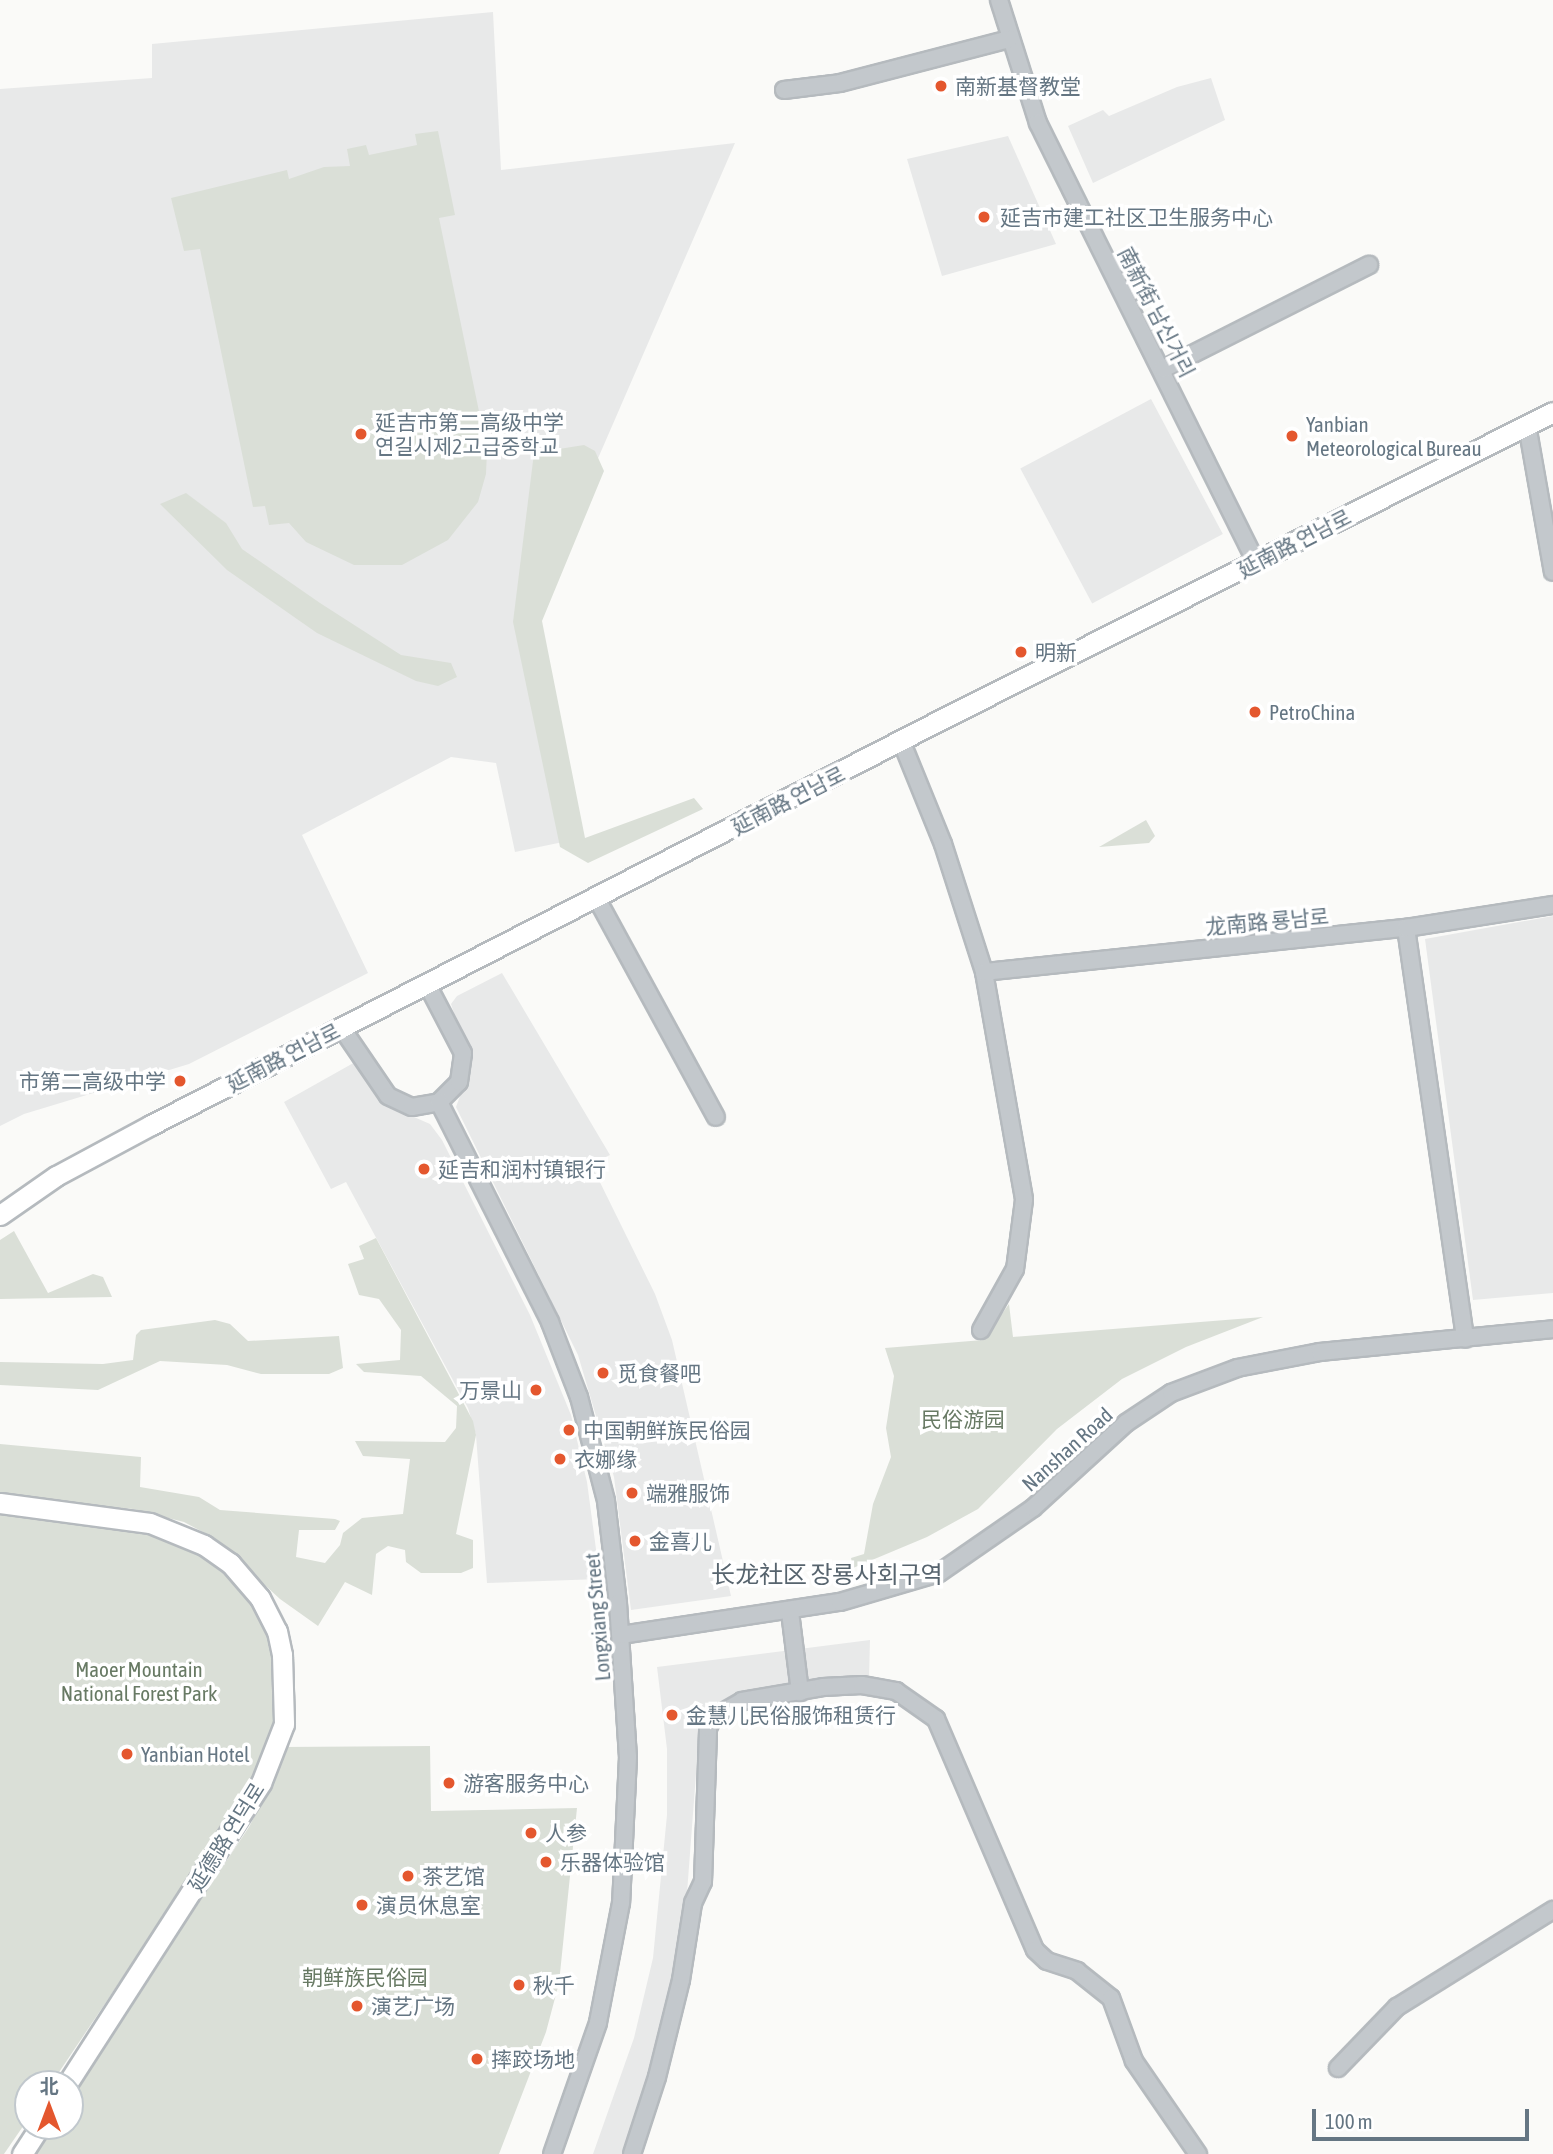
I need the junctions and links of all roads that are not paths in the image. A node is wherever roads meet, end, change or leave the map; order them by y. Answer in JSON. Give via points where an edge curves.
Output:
{"nodes":[{"id":1,"x":999,"y":0,"type":"edge"},
{"id":2,"x":1009,"y":39,"type":"junction"},
{"id":3,"x":784,"y":90,"type":"dead end"},
{"id":4,"x":1369,"y":265,"type":"dead end"},
{"id":5,"x":1163,"y":369,"type":"junction"},
{"id":6,"x":1553,"y":412,"type":"edge"},
{"id":7,"x":1527,"y":425,"type":"junction"},
{"id":8,"x":1256,"y":562,"type":"junction"},
{"id":9,"x":1553,"y":572,"type":"edge"},
{"id":10,"x":902,"y":743,"type":"junction"},
{"id":11,"x":597,"y":899,"type":"junction"},
{"id":12,"x":1553,"y":905,"type":"edge"},
{"id":13,"x":1406,"y":928,"type":"junction"},
{"id":14,"x":984,"y":972,"type":"junction"},
{"id":15,"x":427,"y":984,"type":"junction"},
{"id":16,"x":341,"y":1027,"type":"junction"},
{"id":17,"x":439,"y":1102,"type":"junction"},
{"id":18,"x":716,"y":1117,"type":"dead end"},
{"id":19,"x":0,"y":1216,"type":"edge"},
{"id":20,"x":1553,"y":1329,"type":"edge"},
{"id":21,"x":981,"y":1330,"type":"dead end"},
{"id":22,"x":1465,"y":1339,"type":"junction"},
{"id":23,"x":0,"y":1503,"type":"edge"},
{"id":24,"x":790,"y":1612,"type":"junction"},
{"id":25,"x":621,"y":1635,"type":"junction"},
{"id":26,"x":800,"y":1692,"type":"junction"},
{"id":27,"x":1553,"y":1910,"type":"edge"},
{"id":28,"x":1338,"y":2068,"type":"dead end"},
{"id":29,"x":76,"y":2070,"type":"edge"},
{"id":30,"x":552,"y":2154,"type":"edge"},
{"id":31,"x":632,"y":2154,"type":"edge"},
{"id":32,"x":1198,"y":2154,"type":"edge"}],
"edges":[{"from":1,"to":2,"type":"street","name":"南新街 남신거리"},
{"from":2,"to":3,"type":"street","via":[[840,83]]},
{"from":2,"to":5,"type":"street","name":"南新街 남신거리","via":[[1038,123]]},
{"from":4,"to":5,"type":"street"},
{"from":5,"to":8,"type":"street","name":"南新街 남신거리"},
{"from":6,"to":7,"type":"main road","name":"延南路 연남로"},
{"from":7,"to":8,"type":"main road","name":"延南路 연남로"},
{"from":7,"to":9,"type":"street"},
{"from":8,"to":10,"type":"main road","name":"延南路 연남로"},
{"from":10,"to":11,"type":"main road","name":"延南路 연남로"},
{"from":10,"to":14,"type":"street","via":[[943,844]]},
{"from":11,"to":15,"type":"main road","name":"延南路 연남로"},
{"from":11,"to":18,"type":"street"},
{"from":12,"to":13,"type":"street","name":"龙南路 룡남로"},
{"from":13,"to":14,"type":"street","name":"龙南路 룡남로"},
{"from":13,"to":22,"type":"street"},
{"from":14,"to":21,"type":"street","via":[[1024,1200],[1015,1269]]},
{"from":15,"to":16,"type":"main road","name":"延南路 연남로"},
{"from":15,"to":17,"type":"street","via":[[463,1053],[459,1082]]},
{"from":16,"to":17,"type":"street","via":[[388,1096],[412,1107]]},
{"from":16,"to":19,"type":"main road","name":"延南路 연남로","via":[[55,1176]]},
{"from":17,"to":25,"type":"street","name":"Longxiang Street","via":[[550,1322],[579,1397],[606,1501]]},
{"from":20,"to":22,"type":"street","name":"Nanshan Road"},
{"from":22,"to":24,"type":"street","name":"Nanshan Road","via":[[1289,1357],[1237,1368],[1171,1393],[1126,1423],[1033,1508],[939,1573]]},
{"from":23,"to":29,"type":"main road","name":"延德路 연덕로","via":[[150,1523],[204,1545],[230,1563],[260,1598],[277,1631],[282,1654],[284,1724],[261,1783]]},
{"from":24,"to":25,"type":"street","name":"Nanshan Road"},
{"from":24,"to":26,"type":"street"},
{"from":25,"to":30,"type":"street","name":"Longxiang Street","via":[[628,1758],[621,1903],[598,2024]]},
{"from":26,"to":31,"type":"street","via":[[742,1701],[713,1718],[708,1728],[703,1882],[693,1903],[661,2065]]},
{"from":26,"to":32,"type":"street","via":[[822,1686],[878,1686],[911,1699],[936,1719],[1035,1950],[1047,1961],[1077,1971],[1111,1998],[1134,2061]]},
{"from":27,"to":28,"type":"street","via":[[1397,2007]]}]}
